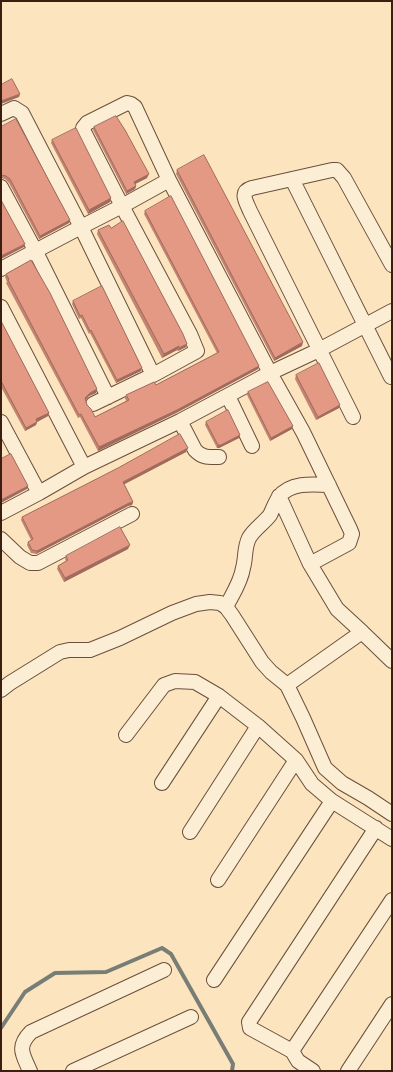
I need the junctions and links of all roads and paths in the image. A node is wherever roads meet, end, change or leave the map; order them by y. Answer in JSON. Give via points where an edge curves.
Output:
{"nodes":[{"id":1,"x":1,"y":114,"type":"edge"},
{"id":2,"x":169,"y":180,"type":"junction"},
{"id":3,"x":292,"y":180,"type":"junction"},
{"id":4,"x":1,"y":187,"type":"edge"},
{"id":5,"x":122,"y":206,"type":"junction"},
{"id":6,"x":81,"y":227,"type":"junction"},
{"id":7,"x":36,"y":252,"type":"junction"},
{"id":8,"x":392,"y":265,"type":"edge"},
{"id":9,"x":1,"y":269,"type":"edge"},
{"id":10,"x":1,"y":307,"type":"edge"},
{"id":11,"x":392,"y":311,"type":"edge"},
{"id":12,"x":366,"y":325,"type":"junction"},
{"id":13,"x":320,"y":350,"type":"junction"},
{"id":14,"x":270,"y":373,"type":"junction"},
{"id":15,"x":153,"y":375,"type":"junction"},
{"id":16,"x":391,"y":377,"type":"edge"},
{"id":17,"x":228,"y":396,"type":"junction"},
{"id":18,"x":108,"y":397,"type":"junction"},
{"id":19,"x":93,"y":404,"type":"dead end"},
{"id":20,"x":353,"y":417,"type":"dead end"},
{"id":21,"x":180,"y":421,"type":"junction"},
{"id":22,"x":1,"y":422,"type":"edge"},
{"id":23,"x":5,"y":439,"type":"edge"},
{"id":24,"x":252,"y":446,"type":"dead end"},
{"id":25,"x":219,"y":457,"type":"dead end"},
{"id":26,"x":84,"y":467,"type":"junction"},
{"id":27,"x":329,"y":485,"type":"junction"},
{"id":28,"x":39,"y":493,"type":"junction"},
{"id":29,"x":279,"y":496,"type":"junction"},
{"id":30,"x":1,"y":513,"type":"edge"},
{"id":31,"x":132,"y":514,"type":"dead end"},
{"id":32,"x":1,"y":539,"type":"edge"},
{"id":33,"x":310,"y":564,"type":"junction"},
{"id":34,"x":226,"y":607,"type":"junction"},
{"id":35,"x":362,"y":632,"type":"junction"},
{"id":36,"x":392,"y":661,"type":"edge"},
{"id":37,"x":287,"y":685,"type":"junction"},
{"id":38,"x":1,"y":690,"type":"edge"},
{"id":39,"x":219,"y":696,"type":"junction"},
{"id":40,"x":258,"y":726,"type":"junction"},
{"id":41,"x":126,"y":735,"type":"dead end"},
{"id":42,"x":296,"y":760,"type":"junction"},
{"id":43,"x":162,"y":783,"type":"dead end"},
{"id":44,"x":332,"y":801,"type":"junction"},
{"id":45,"x":392,"y":814,"type":"edge"},
{"id":46,"x":376,"y":828,"type":"junction"},
{"id":47,"x":190,"y":832,"type":"dead end"},
{"id":48,"x":392,"y":839,"type":"edge"},
{"id":49,"x":218,"y":880,"type":"dead end"},
{"id":50,"x":392,"y":900,"type":"edge"},
{"id":51,"x":164,"y":970,"type":"dead end"},
{"id":52,"x":214,"y":980,"type":"dead end"},
{"id":53,"x":392,"y":1004,"type":"edge"},
{"id":54,"x":191,"y":1018,"type":"dead end"},
{"id":55,"x":292,"y":1051,"type":"junction"},
{"id":56,"x":30,"y":1071,"type":"edge"},
{"id":57,"x":72,"y":1071,"type":"edge"},
{"id":58,"x":313,"y":1071,"type":"edge"},
{"id":59,"x":348,"y":1071,"type":"edge"}],
"edges":[{"from":1,"to":6,"type":"street","via":[[14,108],[22,113]]},
{"from":2,"to":5,"type":"street"},
{"from":2,"to":5,"type":"street","via":[[131,104],[86,123],[83,130]]},
{"from":2,"to":14,"type":"street"},
{"from":3,"to":8,"type":"street","via":[[332,170],[340,172]]},
{"from":3,"to":12,"type":"street"},
{"from":3,"to":13,"type":"street","via":[[248,189],[244,197]]},
{"from":4,"to":7,"type":"street"},
{"from":5,"to":6,"type":"street"},
{"from":5,"to":15,"type":"street","via":[[190,334],[203,348]]},
{"from":6,"to":7,"type":"street"},
{"from":6,"to":15,"type":"street"},
{"from":7,"to":9,"type":"street"},
{"from":7,"to":18,"type":"street"},
{"from":10,"to":26,"type":"street"},
{"from":11,"to":12,"type":"street"},
{"from":12,"to":13,"type":"street"},
{"from":12,"to":16,"type":"street"},
{"from":13,"to":14,"type":"street"},
{"from":13,"to":20,"type":"street"},
{"from":14,"to":17,"type":"street"},
{"from":14,"to":27,"type":"street"},
{"from":15,"to":18,"type":"street"},
{"from":17,"to":21,"type":"street"},
{"from":17,"to":24,"type":"street"},
{"from":18,"to":19,"type":"street"},
{"from":21,"to":25,"type":"street","via":[[198,453]]},
{"from":21,"to":26,"type":"street"},
{"from":22,"to":23,"type":"street"},
{"from":23,"to":28,"type":"street"},
{"from":26,"to":28,"type":"street"},
{"from":27,"to":29,"type":"street","via":[[298,486]]},
{"from":27,"to":33,"type":"street","via":[[352,534],[349,543]]},
{"from":28,"to":30,"type":"street"},
{"from":29,"to":33,"type":"street"},
{"from":29,"to":34,"type":"street","via":[[268,517],[250,537],[242,574]]},
{"from":31,"to":32,"type":"street","via":[[38,563],[20,557]]},
{"from":33,"to":35,"type":"street","via":[[338,609]]},
{"from":34,"to":37,"type":"street","via":[[262,662]]},
{"from":34,"to":38,"type":"street","via":[[220,603],[196,604],[100,647],[60,652]]},
{"from":35,"to":36,"type":"street"},
{"from":35,"to":37,"type":"street"},
{"from":37,"to":45,"type":"street","via":[[325,768],[342,783]]},
{"from":39,"to":40,"type":"street"},
{"from":39,"to":41,"type":"street","via":[[195,682],[175,681],[164,685]]},
{"from":39,"to":43,"type":"street"},
{"from":40,"to":42,"type":"street"},
{"from":40,"to":47,"type":"street"},
{"from":42,"to":44,"type":"street","via":[[312,784]]},
{"from":42,"to":49,"type":"street"},
{"from":44,"to":46,"type":"street"},
{"from":44,"to":52,"type":"street"},
{"from":46,"to":48,"type":"street"},
{"from":46,"to":55,"type":"street","via":[[250,1022],[250,1028]]},
{"from":50,"to":55,"type":"street"},
{"from":51,"to":56,"type":"street","via":[[31,1032],[22,1042]]},
{"from":53,"to":59,"type":"street"},
{"from":54,"to":57,"type":"street"},
{"from":55,"to":58,"type":"street","via":[[298,1062]]}]}
